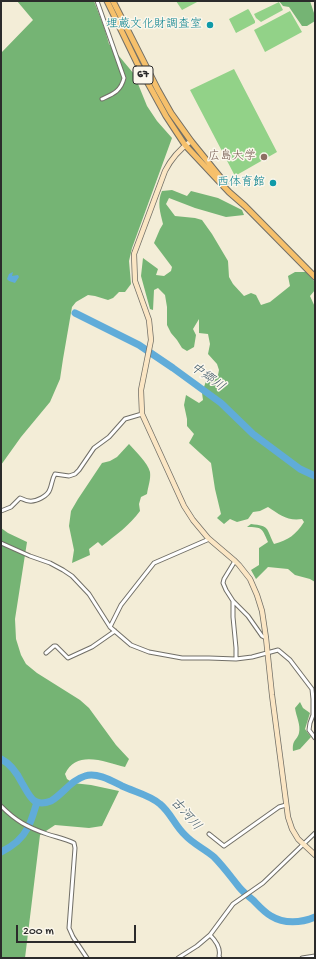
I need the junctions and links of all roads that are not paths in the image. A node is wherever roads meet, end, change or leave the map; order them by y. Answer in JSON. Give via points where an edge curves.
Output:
{"nodes":[{"id":1,"x":97,"y":1,"type":"edge"},
{"id":2,"x":107,"y":1,"type":"edge"},
{"id":3,"x":113,"y":1,"type":"edge"},
{"id":4,"x":102,"y":99,"type":"dead end"},
{"id":5,"x":190,"y":141,"type":"junction"},
{"id":6,"x":185,"y":145,"type":"junction"},
{"id":7,"x":245,"y":206,"type":"junction"},
{"id":8,"x":315,"y":277,"type":"edge"},
{"id":9,"x":142,"y":414,"type":"junction"},
{"id":10,"x":1,"y":511,"type":"edge"},
{"id":11,"x":208,"y":538,"type":"junction"},
{"id":12,"x":1,"y":543,"type":"edge"},
{"id":13,"x":235,"y":560,"type":"junction"},
{"id":14,"x":233,"y":601,"type":"junction"},
{"id":15,"x":110,"y":626,"type":"junction"},
{"id":16,"x":115,"y":631,"type":"junction"},
{"id":17,"x":266,"y":638,"type":"junction"},
{"id":18,"x":46,"y":653,"type":"dead end"},
{"id":19,"x":268,"y":653,"type":"junction"},
{"id":20,"x":236,"y":659,"type":"junction"},
{"id":21,"x":315,"y":738,"type":"edge"},
{"id":22,"x":286,"y":805,"type":"junction"},
{"id":23,"x":1,"y":806,"type":"edge"},
{"id":24,"x":315,"y":833,"type":"edge"},
{"id":25,"x":209,"y":834,"type":"dead end"},
{"id":26,"x":304,"y":844,"type":"junction"},
{"id":27,"x":315,"y":855,"type":"edge"},
{"id":28,"x":210,"y":935,"type":"junction"},
{"id":29,"x":315,"y":956,"type":"edge"},
{"id":30,"x":87,"y":958,"type":"edge"},
{"id":31,"x":178,"y":958,"type":"edge"},
{"id":32,"x":220,"y":958,"type":"edge"},
{"id":33,"x":302,"y":958,"type":"edge"}],
"edges":[{"from":1,"to":4,"type":"street","via":[[124,78],[119,90]]},
{"from":2,"to":6,"type":"main road","number":"67","via":[[138,65]]},
{"from":3,"to":5,"type":"main road","number":"67","via":[[171,114]]},
{"from":5,"to":6,"type":"street"},
{"from":5,"to":7,"type":"main road","number":"67"},
{"from":6,"to":7,"type":"main road","number":"67"},
{"from":6,"to":9,"type":"street","via":[[165,170],[134,254],[135,280],[149,320],[151,340],[141,390]]},
{"from":7,"to":8,"type":"main road","number":"67"},
{"from":9,"to":10,"type":"street","via":[[125,419],[109,437],[94,448],[75,474],[55,474],[48,494],[34,501],[20,498],[12,507]]},
{"from":9,"to":11,"type":"street","via":[[184,506]]},
{"from":11,"to":13,"type":"street"},
{"from":11,"to":15,"type":"street","via":[[154,563],[121,605]]},
{"from":12,"to":15,"type":"street","via":[[50,563],[72,576],[89,594]]},
{"from":13,"to":14,"type":"street","via":[[223,583]]},
{"from":13,"to":17,"type":"street","via":[[250,579],[257,595]]},
{"from":14,"to":17,"type":"street"},
{"from":14,"to":20,"type":"street"},
{"from":15,"to":16,"type":"street"},
{"from":16,"to":18,"type":"street","via":[[68,658],[56,646]]},
{"from":16,"to":20,"type":"street","via":[[131,645],[149,652],[182,658]]},
{"from":17,"to":19,"type":"street"},
{"from":19,"to":20,"type":"street"},
{"from":19,"to":21,"type":"street","via":[[278,650],[290,660],[312,689],[313,714],[309,730]]},
{"from":19,"to":22,"type":"street"},
{"from":22,"to":25,"type":"street","via":[[279,807],[224,846]]},
{"from":22,"to":26,"type":"street","via":[[292,829]]},
{"from":23,"to":30,"type":"street","via":[[23,824],[74,843],[69,928]]},
{"from":24,"to":26,"type":"street"},
{"from":26,"to":27,"type":"street"},
{"from":26,"to":28,"type":"street","via":[[252,891],[233,904]]},
{"from":28,"to":31,"type":"street"},
{"from":28,"to":32,"type":"street","via":[[219,948]]},
{"from":29,"to":33,"type":"street"}]}
